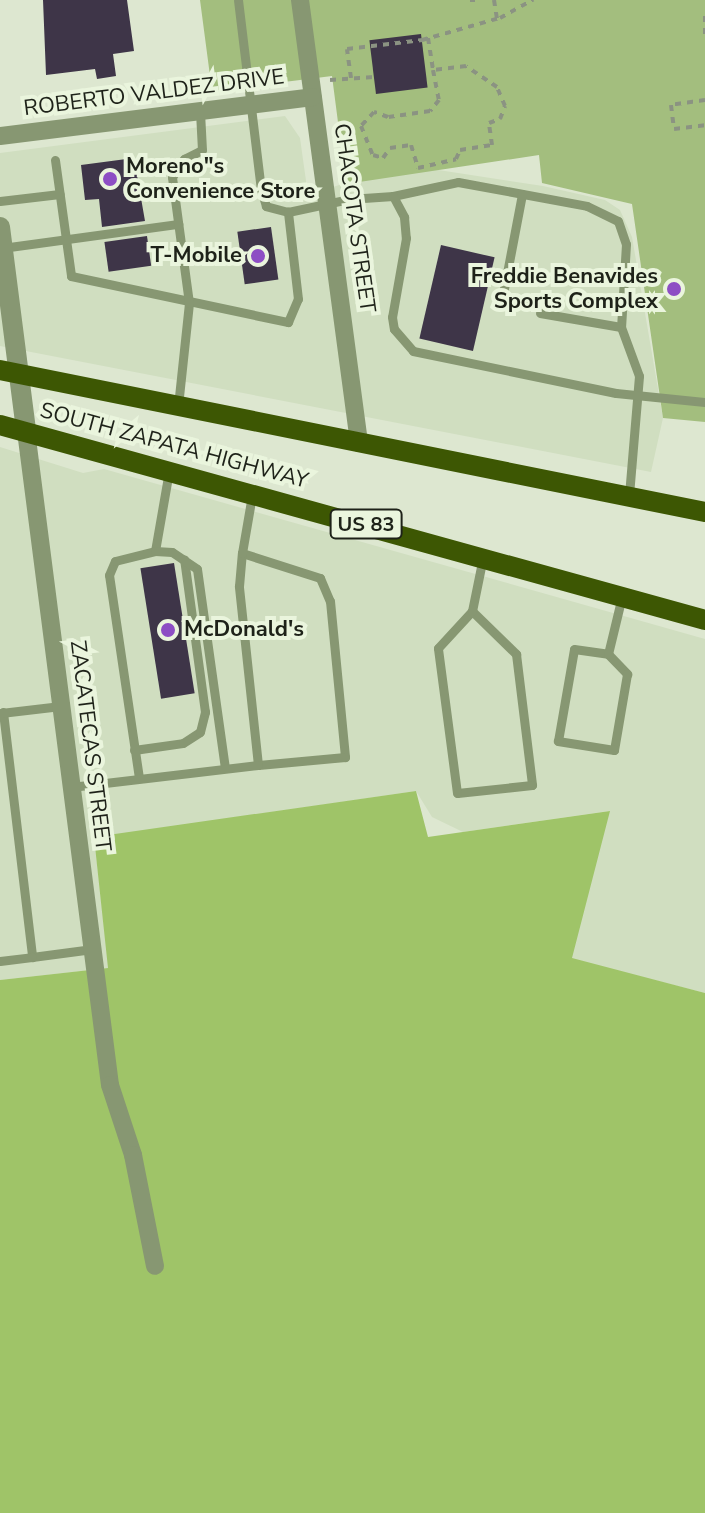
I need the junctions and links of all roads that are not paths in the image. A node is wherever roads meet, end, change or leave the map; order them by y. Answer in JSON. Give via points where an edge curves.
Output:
{"nodes":[{"id":1,"x":238,"y":0,"type":"edge"},
{"id":2,"x":300,"y":0,"type":"edge"},
{"id":3,"x":313,"y":97,"type":"junction"},
{"id":4,"x":251,"y":104,"type":"junction"},
{"id":5,"x":200,"y":111,"type":"junction"},
{"id":6,"x":0,"y":136,"type":"edge"},
{"id":7,"x":55,"y":160,"type":"dead end"},
{"id":8,"x":60,"y":194,"type":"junction"},
{"id":9,"x":522,"y":194,"type":"junction"},
{"id":10,"x":393,"y":196,"type":"junction"},
{"id":11,"x":0,"y":201,"type":"edge"},
{"id":12,"x":328,"y":205,"type":"junction"},
{"id":13,"x":288,"y":212,"type":"junction"},
{"id":14,"x":178,"y":224,"type":"junction"},
{"id":15,"x":1,"y":237,"type":"edge"},
{"id":16,"x":66,"y":239,"type":"junction"},
{"id":17,"x":189,"y":303,"type":"junction"},
{"id":18,"x":512,"y":308,"type":"dead end"},
{"id":19,"x":540,"y":313,"type":"dead end"},
{"id":20,"x":621,"y":327,"type":"junction"},
{"id":21,"x":9,"y":372,"type":"edge"},
{"id":22,"x":640,"y":394,"type":"junction"},
{"id":23,"x":705,"y":402,"type":"edge"},
{"id":24,"x":178,"y":406,"type":"junction"},
{"id":25,"x":0,"y":425,"type":"edge"},
{"id":26,"x":26,"y":431,"type":"junction"},
{"id":27,"x":359,"y":443,"type":"junction"},
{"id":28,"x":169,"y":469,"type":"junction"},
{"id":29,"x":253,"y":492,"type":"junction"},
{"id":30,"x":629,"y":496,"type":"junction"},
{"id":31,"x":705,"y":512,"type":"edge"},
{"id":32,"x":155,"y":551,"type":"junction"},
{"id":33,"x":242,"y":553,"type":"junction"},
{"id":34,"x":483,"y":557,"type":"junction"},
{"id":35,"x":184,"y":559,"type":"junction"},
{"id":36,"x":622,"y":596,"type":"junction"},
{"id":37,"x":472,"y":611,"type":"junction"},
{"id":38,"x":705,"y":620,"type":"edge"},
{"id":39,"x":608,"y":654,"type":"junction"},
{"id":40,"x":61,"y":706,"type":"junction"},
{"id":41,"x":2,"y":712,"type":"edge"},
{"id":42,"x":134,"y":750,"type":"junction"},
{"id":43,"x":258,"y":765,"type":"junction"},
{"id":44,"x":225,"y":767,"type":"junction"},
{"id":45,"x":139,"y":778,"type":"junction"},
{"id":46,"x":71,"y":787,"type":"junction"},
{"id":47,"x":92,"y":949,"type":"junction"},
{"id":48,"x":32,"y":957,"type":"junction"},
{"id":49,"x":0,"y":961,"type":"edge"},
{"id":50,"x":155,"y":1266,"type":"dead end"}],
"edges":[{"from":1,"to":4,"type":"lane"},
{"from":2,"to":3,"type":"street","name":"CHACOTA STREET"},
{"from":3,"to":4,"type":"street","name":"ROBERTO VALDEZ DRIVE"},
{"from":3,"to":12,"type":"street","name":"CHACOTA STREET"},
{"from":4,"to":5,"type":"street","name":"ROBERTO VALDEZ DRIVE"},
{"from":4,"to":13,"type":"lane","via":[[266,206]]},
{"from":5,"to":6,"type":"street","name":"ROBERTO VALDEZ DRIVE"},
{"from":5,"to":14,"type":"lane","via":[[202,150],[184,159],[172,177]]},
{"from":7,"to":8,"type":"lane"},
{"from":8,"to":11,"type":"lane"},
{"from":8,"to":16,"type":"lane"},
{"from":9,"to":10,"type":"lane","via":[[458,182]]},
{"from":9,"to":18,"type":"lane","via":[[502,299]]},
{"from":9,"to":20,"type":"lane","via":[[587,206],[618,221],[626,244]]},
{"from":10,"to":12,"type":"lane"},
{"from":10,"to":22,"type":"lane","via":[[404,217],[406,238],[392,317],[394,329],[413,351]]},
{"from":12,"to":13,"type":"lane"},
{"from":12,"to":27,"type":"street","name":"CHACOTA STREET"},
{"from":13,"to":17,"type":"lane","via":[[298,299],[288,322]]},
{"from":14,"to":16,"type":"lane"},
{"from":14,"to":17,"type":"lane"},
{"from":15,"to":16,"type":"lane"},
{"from":15,"to":21,"type":"street","name":"ZACATECAS STREET"},
{"from":16,"to":17,"type":"lane","via":[[71,276]]},
{"from":17,"to":24,"type":"lane"},
{"from":19,"to":20,"type":"lane"},
{"from":20,"to":22,"type":"lane","via":[[635,354]]},
{"from":21,"to":24,"type":"main road","name":"SOUTH ZAPATA HIGHWAY"},
{"from":21,"to":26,"type":"street","name":"ZACATECAS STREET"},
{"from":22,"to":23,"type":"lane"},
{"from":22,"to":30,"type":"lane"},
{"from":24,"to":27,"type":"main road","name":"SOUTH ZAPATA HIGHWAY"},
{"from":25,"to":26,"type":"main road","name":"SOUTH ZAPATA HIGHWAY","number":"US 83"},
{"from":26,"to":28,"type":"main road","name":"SOUTH ZAPATA HIGHWAY","number":"US 83"},
{"from":26,"to":40,"type":"street","name":"ZACATECAS STREET"},
{"from":27,"to":30,"type":"main road","name":"SOUTH ZAPATA HIGHWAY"},
{"from":28,"to":29,"type":"main road","name":"SOUTH ZAPATA HIGHWAY","number":"US 83"},
{"from":28,"to":32,"type":"lane"},
{"from":29,"to":33,"type":"lane"},
{"from":29,"to":34,"type":"main road","name":"SOUTH ZAPATA HIGHWAY","number":"US 83"},
{"from":30,"to":31,"type":"main road","name":"SOUTH ZAPATA HIGHWAY"},
{"from":32,"to":35,"type":"lane"},
{"from":32,"to":42,"type":"lane","via":[[115,561],[109,575]]},
{"from":33,"to":43,"type":"lane","via":[[239,586]]},
{"from":33,"to":43,"type":"lane","via":[[320,578],[330,601],[345,757]]},
{"from":34,"to":36,"type":"main road","name":"SOUTH ZAPATA HIGHWAY","number":"US 83"},
{"from":34,"to":37,"type":"lane"},
{"from":35,"to":42,"type":"lane","via":[[205,712],[200,732],[183,743]]},
{"from":35,"to":44,"type":"lane","via":[[197,569]]},
{"from":36,"to":38,"type":"main road","name":"SOUTH ZAPATA HIGHWAY","number":"US 83"},
{"from":36,"to":39,"type":"lane"},
{"from":37,"to":37,"type":"lane","via":[[438,648],[457,793],[532,785],[516,654]]},
{"from":39,"to":39,"type":"lane","via":[[574,649],[558,741],[614,750],[627,674]]},
{"from":40,"to":41,"type":"lane"},
{"from":40,"to":46,"type":"street","name":"ZACATECAS STREET"},
{"from":41,"to":48,"type":"lane"},
{"from":42,"to":45,"type":"lane"},
{"from":43,"to":44,"type":"lane"},
{"from":44,"to":45,"type":"lane"},
{"from":45,"to":46,"type":"lane"},
{"from":46,"to":47,"type":"street","name":"ZACATECAS STREET"},
{"from":47,"to":48,"type":"lane"},
{"from":47,"to":50,"type":"street","name":"ZACATECAS STREET","via":[[110,1085],[133,1155]]},
{"from":48,"to":49,"type":"lane"}]}
